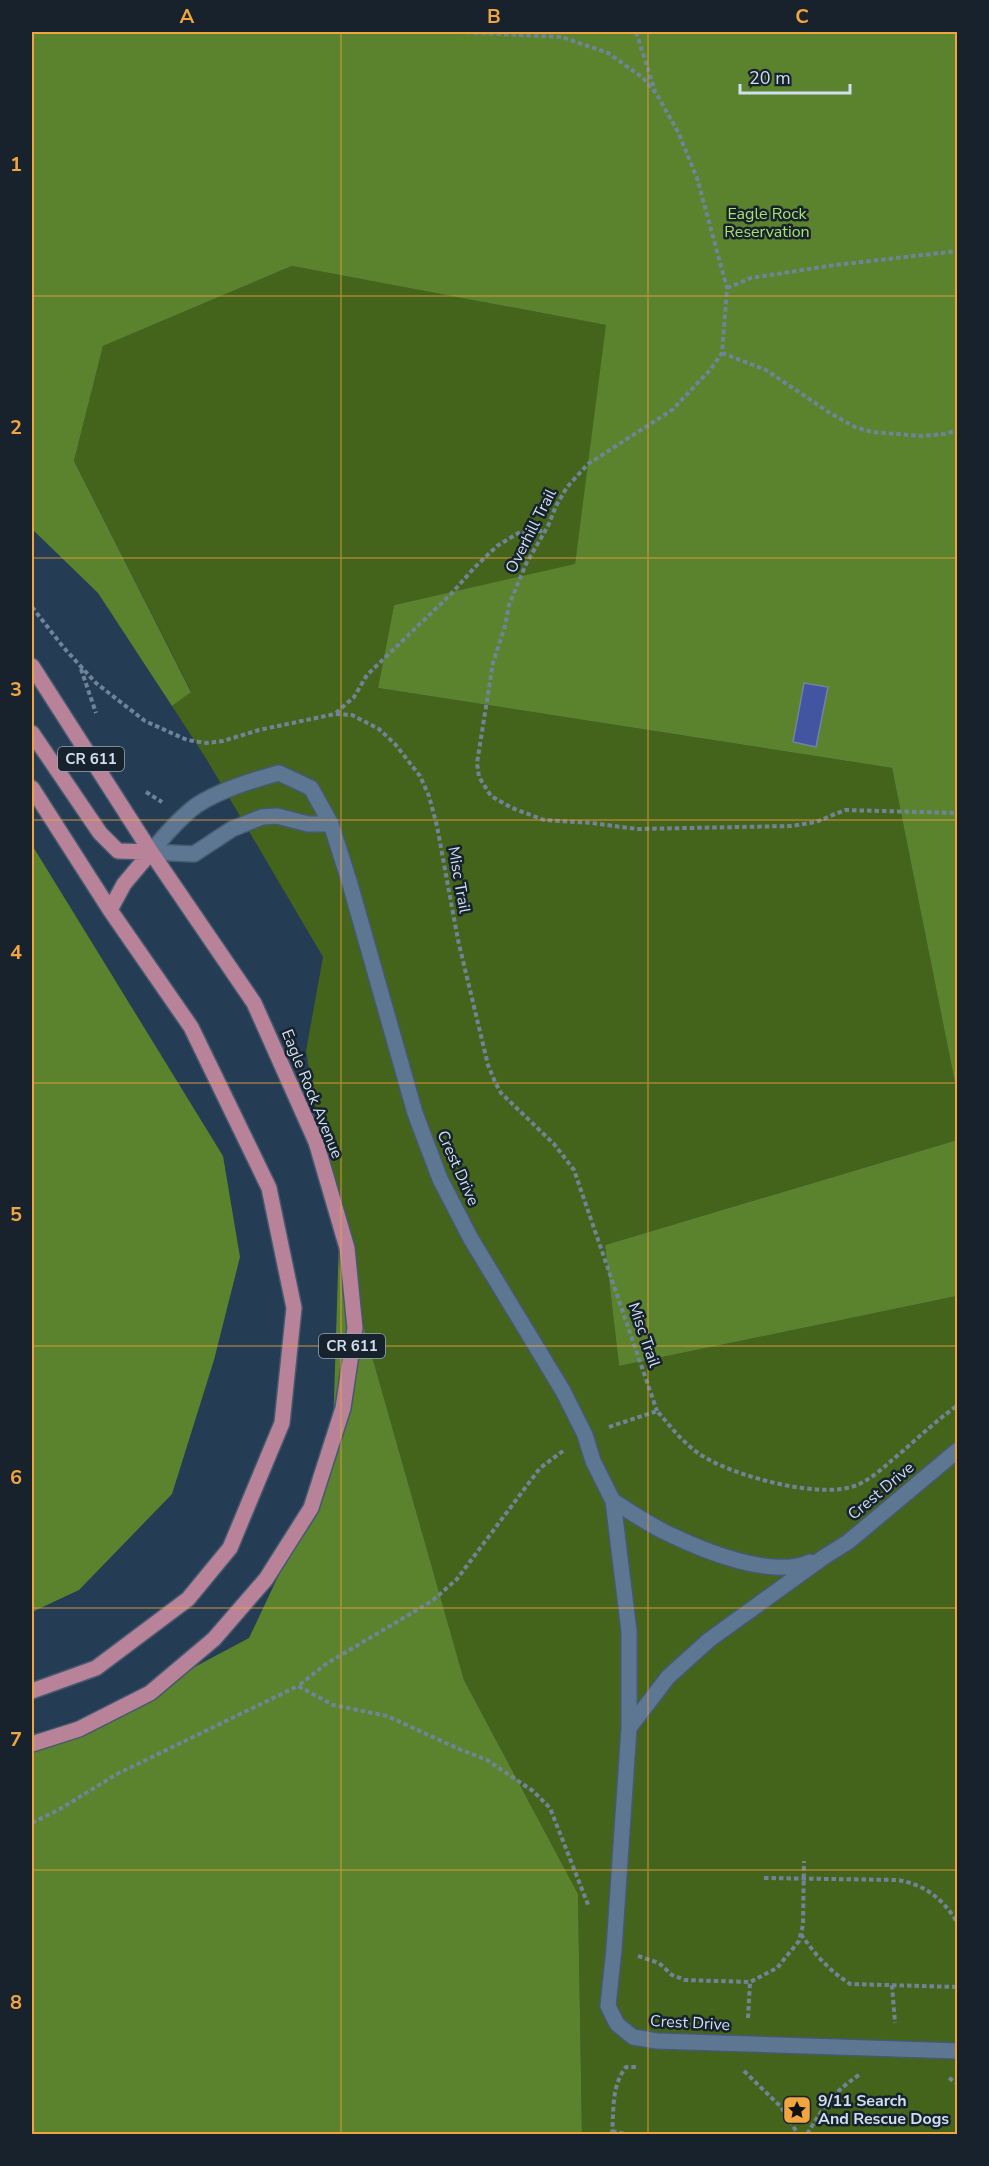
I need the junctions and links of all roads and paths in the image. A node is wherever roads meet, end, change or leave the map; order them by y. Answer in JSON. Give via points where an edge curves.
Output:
{"nodes":[{"id":1,"x":459,"y":32,"type":"edge"},
{"id":2,"x":636,"y":32,"type":"edge"},
{"id":3,"x":656,"y":93,"type":"junction"},
{"id":4,"x":957,"y":251,"type":"edge"},
{"id":5,"x":727,"y":288,"type":"junction"},
{"id":6,"x":722,"y":353,"type":"junction"},
{"id":7,"x":957,"y":430,"type":"edge"},
{"id":8,"x":544,"y":531,"type":"junction"},
{"id":9,"x":32,"y":607,"type":"edge"},
{"id":10,"x":32,"y":666,"type":"edge"},
{"id":11,"x":80,"y":666,"type":"junction"},
{"id":12,"x":335,"y":714,"type":"junction"},
{"id":13,"x":97,"y":717,"type":"dead end"},
{"id":14,"x":32,"y":733,"type":"edge"},
{"id":15,"x":32,"y":788,"type":"edge"},
{"id":16,"x":141,"y":788,"type":"dead end"},
{"id":17,"x":171,"y":807,"type":"dead end"},
{"id":18,"x":957,"y":813,"type":"edge"},
{"id":19,"x":331,"y":824,"type":"junction"},
{"id":20,"x":151,"y":852,"type":"junction"},
{"id":21,"x":110,"y":910,"type":"junction"},
{"id":22,"x":657,"y":1411,"type":"dead end"},
{"id":23,"x":957,"y":1450,"type":"edge"},
{"id":24,"x":613,"y":1501,"type":"junction"},
{"id":25,"x":824,"y":1557,"type":"junction"},
{"id":26,"x":298,"y":1686,"type":"dead end"},
{"id":27,"x":32,"y":1691,"type":"edge"},
{"id":28,"x":629,"y":1728,"type":"junction"},
{"id":29,"x":32,"y":1744,"type":"edge"},
{"id":30,"x":32,"y":1822,"type":"edge"},
{"id":31,"x":804,"y":1861,"type":"dead end"},
{"id":32,"x":764,"y":1878,"type":"dead end"},
{"id":33,"x":803,"y":1879,"type":"junction"},
{"id":34,"x":957,"y":1924,"type":"edge"},
{"id":35,"x":801,"y":1935,"type":"junction"},
{"id":36,"x":614,"y":1949,"type":"junction"},
{"id":37,"x":957,"y":1987,"type":"edge"},
{"id":38,"x":957,"y":2051,"type":"edge"},
{"id":39,"x":649,"y":2067,"type":"dead end"},
{"id":40,"x":739,"y":2068,"type":"dead end"},
{"id":41,"x":870,"y":2073,"type":"dead end"},
{"id":42,"x":944,"y":2074,"type":"dead end"},
{"id":43,"x":957,"y":2084,"type":"edge"},
{"id":44,"x":612,"y":2133,"type":"edge"},
{"id":45,"x":625,"y":2134,"type":"edge"},
{"id":46,"x":798,"y":2134,"type":"edge"},
{"id":47,"x":807,"y":2134,"type":"edge"}],
"edges":[{"from":1,"to":3,"type":"path","via":[[562,37],[608,53],[642,77]]},
{"from":2,"to":3,"type":"path"},
{"from":3,"to":5,"type":"path","via":[[697,178]]},
{"from":4,"to":5,"type":"path","via":[[750,278]]},
{"from":5,"to":6,"type":"path"},
{"from":6,"to":7,"type":"path","via":[[766,370],[855,427],[921,436]]},
{"from":6,"to":8,"type":"path","name":"Overhill Trail","via":[[672,410],[577,475]]},
{"from":8,"to":12,"type":"path","via":[[520,532],[497,546],[367,675],[354,697]]},
{"from":8,"to":18,"type":"path","name":"Overhill Trail","via":[[509,605],[493,663],[477,763],[479,777],[499,802],[544,820],[638,829],[792,826],[816,822],[845,810]]},
{"from":9,"to":11,"type":"path","name":"Misc Trail"},
{"from":10,"to":20,"type":"main road","name":"Eagle Rock Avenue","number":"CR 611"},
{"from":11,"to":12,"type":"path","name":"Misc Trail","via":[[126,709],[187,740],[223,741]]},
{"from":11,"to":13,"type":"path"},
{"from":12,"to":22,"type":"path","name":"Misc Trail","via":[[352,715],[379,729],[420,776],[437,826],[458,940],[488,1065],[501,1093],[554,1144],[574,1170]]},
{"from":14,"to":20,"type":"main road","via":[[100,833],[118,851]]},
{"from":15,"to":21,"type":"main road"},
{"from":16,"to":17,"type":"path"},
{"from":19,"to":20,"type":"street","via":[[262,817],[232,829],[194,854]]},
{"from":19,"to":20,"type":"street","name":"Crest Drive","via":[[311,788],[279,773],[233,788],[195,807],[170,828]]},
{"from":19,"to":24,"type":"street","name":"Crest Drive","via":[[415,1113],[440,1179],[471,1239],[563,1391]]},
{"from":20,"to":21,"type":"main road","via":[[124,884]]},
{"from":20,"to":29,"type":"main road","name":"Eagle Rock Avenue","number":"CR 611","via":[[254,1003],[316,1142],[347,1248],[355,1328],[343,1408],[311,1508],[266,1579],[214,1639],[150,1693],[79,1729]]},
{"from":21,"to":27,"type":"main road","via":[[191,1027],[269,1188],[294,1308],[282,1423],[230,1548],[188,1599],[96,1668]]},
{"from":23,"to":25,"type":"street","name":"Crest Drive","via":[[848,1542]]},
{"from":24,"to":25,"type":"street","name":"Crest Drive","via":[[667,1533],[729,1558],[800,1567]]},
{"from":24,"to":28,"type":"street","name":"Crest Drive","via":[[629,1631]]},
{"from":25,"to":28,"type":"street","name":"Crest Drive","via":[[709,1640],[668,1677]]},
{"from":26,"to":30,"type":"path","via":[[117,1774]]},
{"from":28,"to":36,"type":"street","name":"Crest Drive"},
{"from":31,"to":33,"type":"path"},
{"from":32,"to":33,"type":"path"},
{"from":33,"to":34,"type":"path","via":[[914,1883],[942,1901]]},
{"from":33,"to":35,"type":"path"},
{"from":35,"to":36,"type":"path","via":[[777,1968],[750,1982],[685,1980],[672,1975],[660,1963]]},
{"from":35,"to":37,"type":"path","via":[[823,1963],[850,1984]]},
{"from":36,"to":38,"type":"street","name":"Crest Drive","via":[[608,2006],[617,2024],[633,2037]]},
{"from":39,"to":44,"type":"path","via":[[626,2067],[619,2076]]},
{"from":40,"to":46,"type":"path","via":[[781,2107]]},
{"from":41,"to":47,"type":"path","via":[[839,2088]]},
{"from":42,"to":43,"type":"path"},
{"from":44,"to":45,"type":"path"}]}
